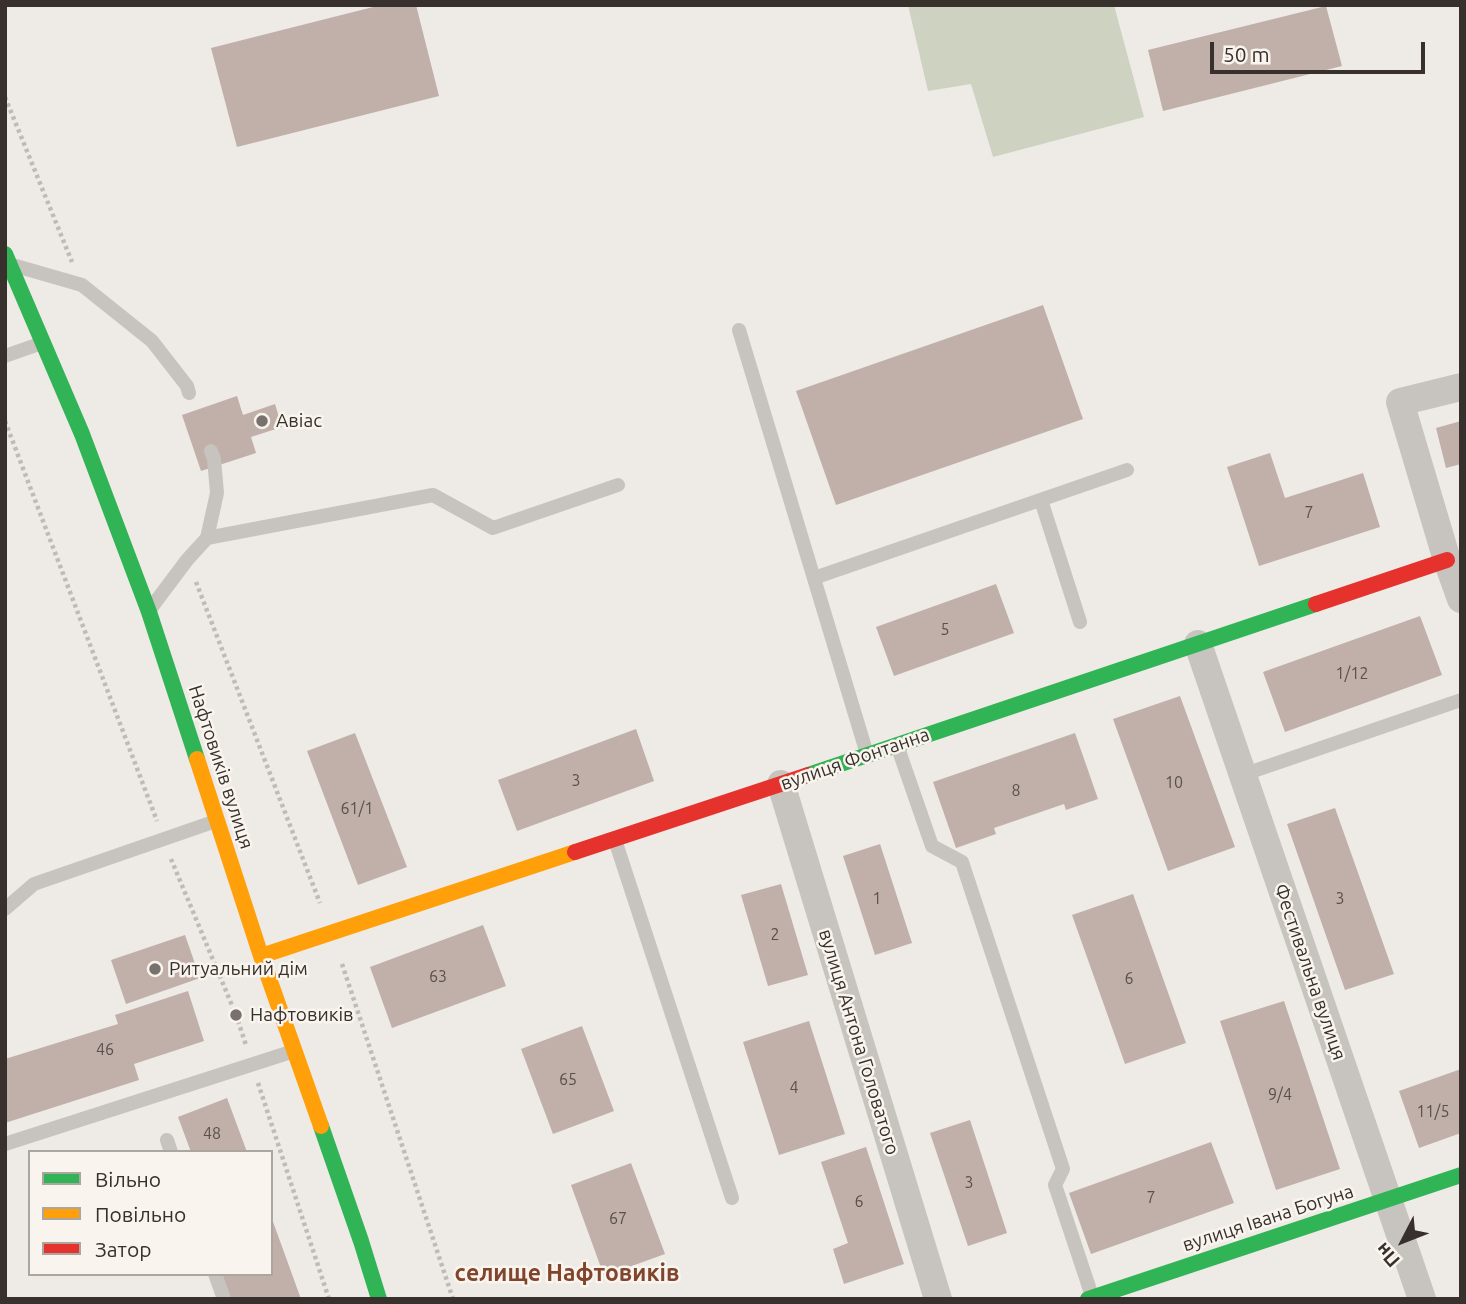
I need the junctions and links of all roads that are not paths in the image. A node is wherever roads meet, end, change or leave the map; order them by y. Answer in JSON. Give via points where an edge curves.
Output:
{"nodes":[{"id":1,"x":7,"y":259,"type":"edge"},
{"id":2,"x":739,"y":330,"type":"dead end"},
{"id":3,"x":43,"y":343,"type":"junction"},
{"id":4,"x":5,"y":356,"type":"edge"},
{"id":5,"x":1461,"y":387,"type":"edge"},
{"id":6,"x":189,"y":393,"type":"dead end"},
{"id":7,"x":211,"y":451,"type":"dead end"},
{"id":8,"x":1127,"y":470,"type":"dead end"},
{"id":9,"x":618,"y":485,"type":"dead end"},
{"id":10,"x":1041,"y":500,"type":"junction"},
{"id":11,"x":207,"y":538,"type":"junction"},
{"id":12,"x":1447,"y":560,"type":"junction"},
{"id":13,"x":814,"y":579,"type":"junction"},
{"id":14,"x":1461,"y":599,"type":"edge"},
{"id":15,"x":149,"y":612,"type":"junction"},
{"id":16,"x":1080,"y":622,"type":"dead end"},
{"id":17,"x":1198,"y":644,"type":"junction"},
{"id":18,"x":1461,"y":700,"type":"edge"},
{"id":19,"x":897,"y":745,"type":"junction"},
{"id":20,"x":867,"y":755,"type":"junction"},
{"id":21,"x":1242,"y":775,"type":"junction"},
{"id":22,"x":781,"y":784,"type":"junction"},
{"id":23,"x":217,"y":821,"type":"junction"},
{"id":24,"x":615,"y":839,"type":"junction"},
{"id":25,"x":5,"y":909,"type":"edge"},
{"id":26,"x":261,"y":956,"type":"junction"},
{"id":27,"x":295,"y":1051,"type":"junction"},
{"id":28,"x":5,"y":1144,"type":"edge"},
{"id":29,"x":1461,"y":1175,"type":"edge"},
{"id":30,"x":732,"y":1199,"type":"dead end"},
{"id":31,"x":1388,"y":1200,"type":"junction"},
{"id":32,"x":216,"y":1276,"type":"edge"},
{"id":33,"x":1090,"y":1298,"type":"edge"},
{"id":34,"x":224,"y":1299,"type":"edge"},
{"id":35,"x":379,"y":1299,"type":"edge"},
{"id":36,"x":938,"y":1299,"type":"edge"},
{"id":37,"x":1422,"y":1299,"type":"edge"}],
"edges":[{"from":1,"to":3,"type":"street","name":"Нафтовиків вулиця"},
{"from":1,"to":6,"type":"lane","via":[[82,285],[152,341]]},
{"from":2,"to":13,"type":"lane"},
{"from":3,"to":4,"type":"lane"},
{"from":3,"to":15,"type":"street","name":"Нафтовиків вулиця"},
{"from":5,"to":12,"type":"street","via":[[1399,402]]},
{"from":7,"to":11,"type":"lane","via":[[217,493]]},
{"from":8,"to":10,"type":"lane"},
{"from":9,"to":11,"type":"lane","via":[[493,528],[433,495]]},
{"from":10,"to":13,"type":"lane"},
{"from":10,"to":16,"type":"lane"},
{"from":11,"to":15,"type":"lane"},
{"from":12,"to":14,"type":"street"},
{"from":12,"to":17,"type":"street","name":"вулиця Фонтанна"},
{"from":13,"to":20,"type":"lane"},
{"from":15,"to":23,"type":"street","name":"Нафтовиків вулиця"},
{"from":17,"to":19,"type":"street","name":"вулиця Фонтанна"},
{"from":17,"to":21,"type":"street","name":"Фестивальна вулиця"},
{"from":18,"to":21,"type":"lane"},
{"from":19,"to":20,"type":"street","name":"вулиця Фонтанна"},
{"from":19,"to":33,"type":"lane","via":[[932,846],[962,862],[1063,1169],[1055,1185]]},
{"from":20,"to":22,"type":"street","name":"вулиця Фонтанна"},
{"from":21,"to":31,"type":"street","name":"Фестивальна вулиця"},
{"from":22,"to":24,"type":"street","name":"вулиця Фонтанна"},
{"from":22,"to":36,"type":"street","name":"вулиця Антона Головатого"},
{"from":23,"to":25,"type":"lane","via":[[34,884]]},
{"from":23,"to":26,"type":"street","name":"Нафтовиків вулиця"},
{"from":24,"to":26,"type":"street","name":"вулиця Фонтанна"},
{"from":24,"to":30,"type":"lane"},
{"from":26,"to":27,"type":"street","name":"Нафтовиків вулиця"},
{"from":27,"to":28,"type":"lane"},
{"from":27,"to":35,"type":"street","name":"Нафтовиків вулиця"},
{"from":29,"to":31,"type":"street","name":"вулиця Івана Богуна"},
{"from":31,"to":33,"type":"street","name":"вулиця Івана Богуна"},
{"from":31,"to":37,"type":"street","name":"Фестивальна вулиця"},
{"from":32,"to":34,"type":"lane"}]}
